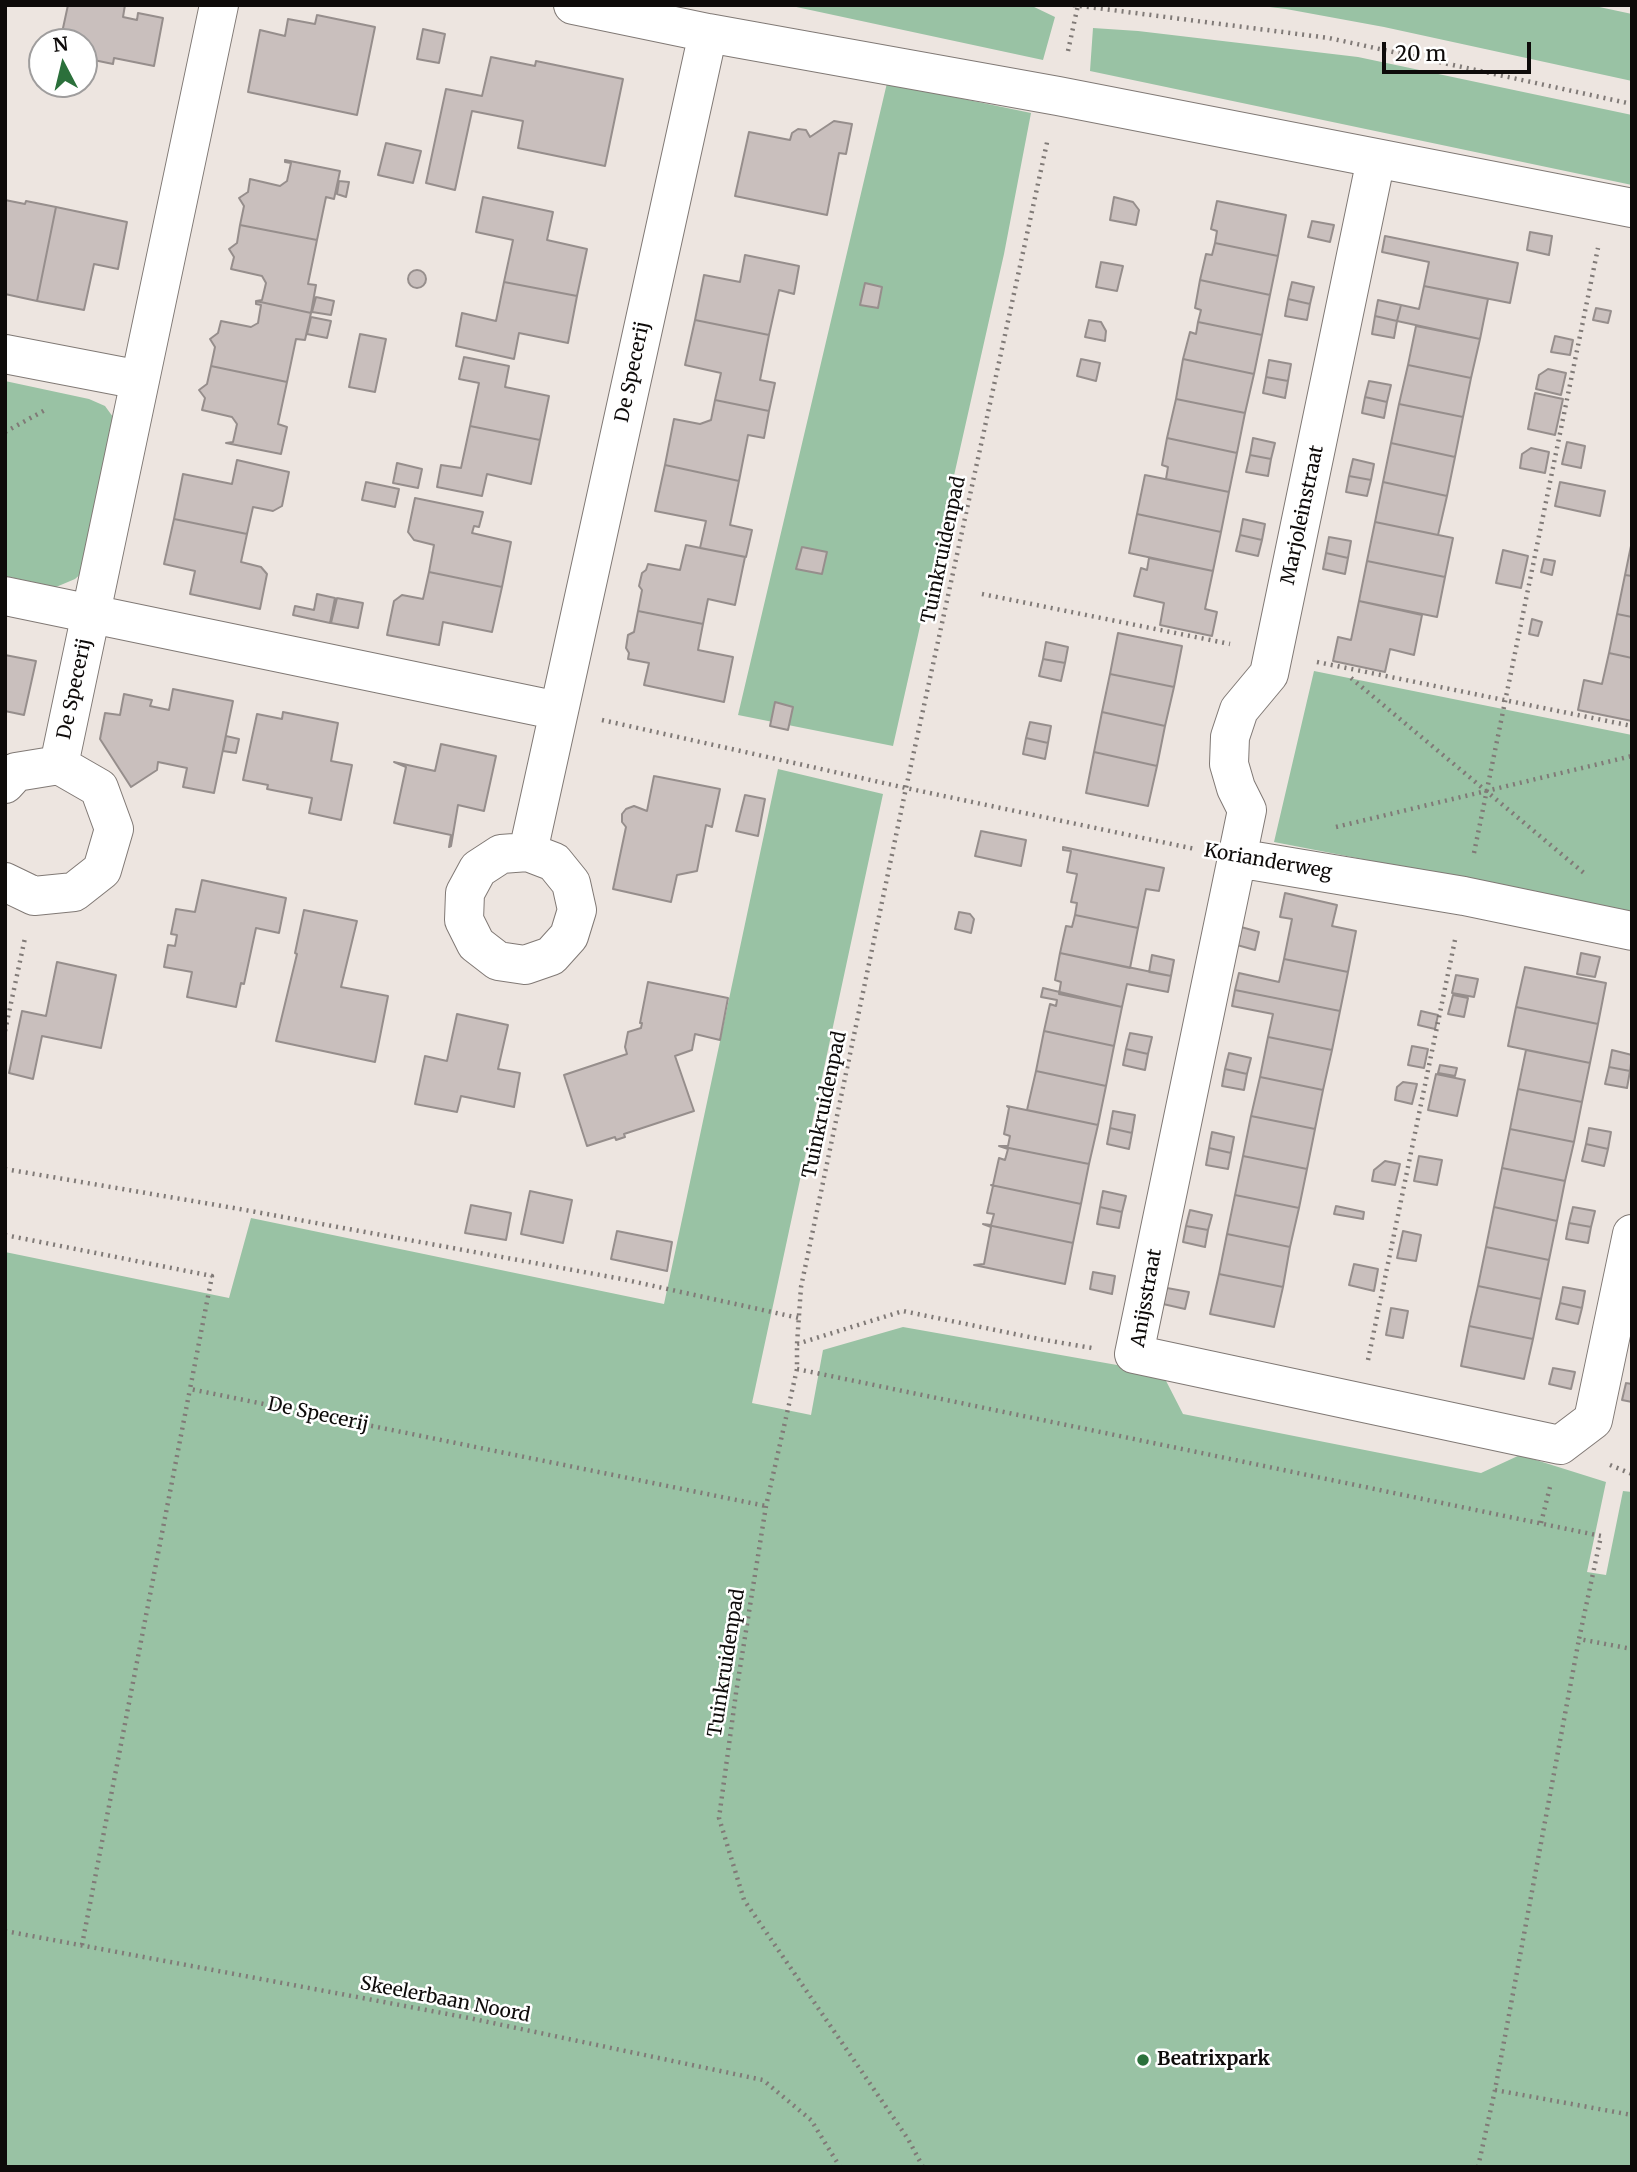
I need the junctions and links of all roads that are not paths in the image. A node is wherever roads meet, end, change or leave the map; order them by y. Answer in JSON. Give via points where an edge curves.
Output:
{"nodes":[{"id":1,"x":219,"y":5,"type":"edge"},
{"id":2,"x":573,"y":5,"type":"edge"},
{"id":3,"x":708,"y":33,"type":"junction"},
{"id":4,"x":1376,"y":159,"type":"junction"},
{"id":5,"x":1619,"y":205,"type":"edge"},
{"id":6,"x":5,"y":354,"type":"edge"},
{"id":7,"x":141,"y":380,"type":"junction"},
{"id":8,"x":5,"y":596,"type":"edge"},
{"id":9,"x":92,"y":614,"type":"junction"},
{"id":10,"x":559,"y":710,"type":"junction"},
{"id":11,"x":59,"y":765,"type":"junction"},
{"id":12,"x":5,"y":784,"type":"edge"},
{"id":13,"x":528,"y":852,"type":"dead end"},
{"id":14,"x":1237,"y":858,"type":"junction"},
{"id":15,"x":20,"y":889,"type":"edge"},
{"id":16,"x":1632,"y":931,"type":"edge"},
{"id":17,"x":1632,"y":1234,"type":"edge"}],
"edges":[{"from":1,"to":7,"type":"street","name":"De Specerij"},
{"from":2,"to":3,"type":"street"},
{"from":3,"to":4,"type":"street"},
{"from":3,"to":10,"type":"street","name":"De Specerij"},
{"from":4,"to":5,"type":"street"},
{"from":4,"to":14,"type":"street","name":"Marjoleinstraat","via":[[1269,674],[1239,710],[1230,737],[1229,764],[1247,810]]},
{"from":6,"to":7,"type":"street"},
{"from":7,"to":9,"type":"street","name":"De Specerij"},
{"from":8,"to":9,"type":"street","name":"De Specerij"},
{"from":9,"to":10,"type":"street","name":"De Specerij"},
{"from":9,"to":11,"type":"street","name":"De Specerij"},
{"from":10,"to":13,"type":"street","name":"De Specerij"},
{"from":11,"to":12,"type":"street","name":"De Specerij","via":[[16,772]]},
{"from":11,"to":15,"type":"street","name":"De Specerij","via":[[99,788],[114,829],[102,870],[74,892]]},
{"from":14,"to":16,"type":"street","name":"Korianderweg","via":[[1464,896]]},
{"from":14,"to":17,"type":"street","name":"Anijsstraat","via":[[1133,1354],[1560,1446],[1592,1420]]}]}
